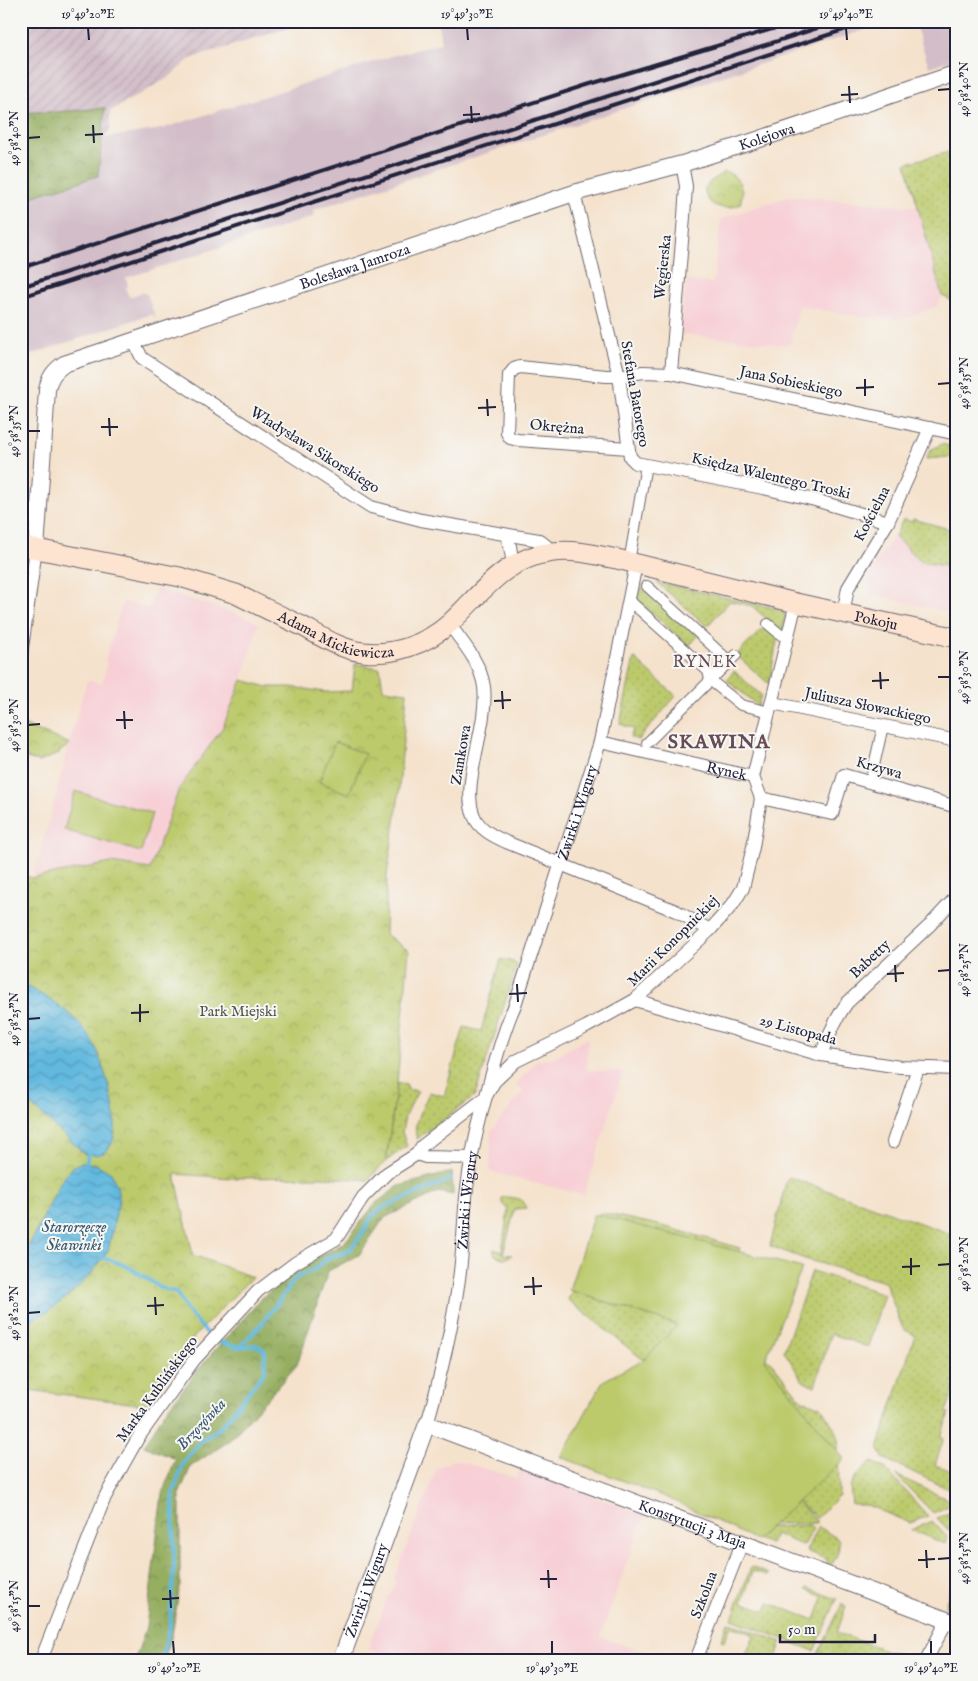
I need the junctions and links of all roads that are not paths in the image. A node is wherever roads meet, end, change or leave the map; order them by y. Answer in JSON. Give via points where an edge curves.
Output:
{"nodes":[{"id":1,"x":957,"y":72,"type":"edge"},
{"id":2,"x":682,"y":164,"type":"junction"},
{"id":3,"x":574,"y":193,"type":"junction"},
{"id":4,"x":133,"y":340,"type":"junction"},
{"id":5,"x":671,"y":374,"type":"junction"},
{"id":6,"x":619,"y":376,"type":"junction"},
{"id":7,"x":930,"y":428,"type":"junction"},
{"id":8,"x":957,"y":434,"type":"edge"},
{"id":9,"x":628,"y":448,"type":"junction"},
{"id":10,"x":646,"y":465,"type":"junction"},
{"id":11,"x":888,"y":522,"type":"junction"},
{"id":12,"x":506,"y":535,"type":"junction"},
{"id":13,"x":29,"y":547,"type":"edge"},
{"id":14,"x":554,"y":552,"type":"junction"},
{"id":15,"x":632,"y":563,"type":"junction"},
{"id":16,"x":513,"y":565,"type":"junction"},
{"id":17,"x":647,"y":586,"type":"dead end"},
{"id":18,"x":632,"y":603,"type":"dead end"},
{"id":19,"x":796,"y":603,"type":"junction"},
{"id":20,"x":843,"y":614,"type":"junction"},
{"id":21,"x":448,"y":624,"type":"junction"},
{"id":22,"x":768,"y":624,"type":"dead end"},
{"id":23,"x":781,"y":636,"type":"dead end"},
{"id":24,"x":957,"y":638,"type":"edge"},
{"id":25,"x":21,"y":655,"type":"edge"},
{"id":26,"x":710,"y":680,"type":"junction"},
{"id":27,"x":767,"y":707,"type":"junction"},
{"id":28,"x":883,"y":726,"type":"junction"},
{"id":29,"x":600,"y":742,"type":"junction"},
{"id":30,"x":957,"y":742,"type":"edge"},
{"id":31,"x":647,"y":743,"type":"dead end"},
{"id":32,"x":753,"y":777,"type":"junction"},
{"id":33,"x":870,"y":783,"type":"junction"},
{"id":34,"x":761,"y":798,"type":"junction"},
{"id":35,"x":957,"y":807,"type":"edge"},
{"id":36,"x":560,"y":865,"type":"junction"},
{"id":37,"x":957,"y":896,"type":"edge"},
{"id":38,"x":710,"y":930,"type":"junction"},
{"id":39,"x":635,"y":1000,"type":"junction"},
{"id":40,"x":501,"y":1041,"type":"junction"},
{"id":41,"x":821,"y":1055,"type":"junction"},
{"id":42,"x":516,"y":1061,"type":"junction"},
{"id":43,"x":918,"y":1068,"type":"junction"},
{"id":44,"x":957,"y":1069,"type":"edge"},
{"id":45,"x":485,"y":1098,"type":"junction"},
{"id":46,"x":893,"y":1142,"type":"dead end"},
{"id":47,"x":417,"y":1154,"type":"junction"},
{"id":48,"x":471,"y":1158,"type":"junction"},
{"id":49,"x":427,"y":1424,"type":"junction"},
{"id":50,"x":742,"y":1543,"type":"junction"},
{"id":51,"x":952,"y":1622,"type":"edge"},
{"id":52,"x":346,"y":1658,"type":"edge"},
{"id":53,"x":41,"y":1660,"type":"edge"},
{"id":54,"x":696,"y":1660,"type":"edge"},
{"id":55,"x":926,"y":1660,"type":"edge"}],
"edges":[{"from":1,"to":2,"type":"street","name":"Kolejowa"},
{"from":2,"to":3,"type":"street","name":"Kolejowa"},
{"from":2,"to":5,"type":"street","name":"Węgierska","via":[[686,186]]},
{"from":3,"to":4,"type":"street","name":"Bolesława Jamroza"},
{"from":3,"to":6,"type":"street","name":"Stefana Batorego"},
{"from":4,"to":12,"type":"street","name":"Władysława Sikorskiego","via":[[142,358],[371,506],[398,515]]},
{"from":4,"to":13,"type":"street","name":"Bolesława Jamroza","via":[[64,364],[51,377]]},
{"from":5,"to":6,"type":"street","name":"Jana Sobieskiego","via":[[643,372]]},
{"from":5,"to":7,"type":"street","name":"Jana Sobieskiego"},
{"from":6,"to":9,"type":"street","name":"Stefana Batorego"},
{"from":6,"to":9,"type":"street","name":"Okrężna","via":[[514,369],[509,375],[507,433],[510,438],[518,440]]},
{"from":7,"to":8,"type":"street","name":"Jana Sobieskiego"},
{"from":7,"to":11,"type":"street","name":"Kościelna"},
{"from":9,"to":10,"type":"street","name":"Stefana Batorego","via":[[630,458]]},
{"from":10,"to":11,"type":"street","name":"Księdza Walentego Troski","via":[[815,500]]},
{"from":10,"to":15,"type":"street","name":"Stefana Batorego"},
{"from":11,"to":20,"type":"street","name":"Kościelna","via":[[848,588]]},
{"from":12,"to":14,"type":"street","name":"Władysława Sikorskiego","via":[[539,540]]},
{"from":12,"to":16,"type":"street"},
{"from":13,"to":21,"type":"main road","name":"Adama Mickiewicza","via":[[220,588],[336,644],[363,652],[389,652],[409,647]]},
{"from":13,"to":25,"type":"street"},
{"from":14,"to":15,"type":"main road","name":"Adama Mickiewicza","via":[[589,554]]},
{"from":14,"to":16,"type":"main road","name":"Adama Mickiewicza"},
{"from":15,"to":19,"type":"main road"},
{"from":15,"to":29,"type":"street"},
{"from":16,"to":21,"type":"main road","name":"Adama Mickiewicza","via":[[493,578]]},
{"from":17,"to":26,"type":"street","via":[[733,658]]},
{"from":18,"to":26,"type":"street","via":[[708,671]]},
{"from":19,"to":20,"type":"main road","name":"Pokoju"},
{"from":19,"to":27,"type":"street","name":"Rynek"},
{"from":20,"to":24,"type":"main road","name":"Pokoju"},
{"from":21,"to":36,"type":"street","name":"Zamkowa","via":[[464,643],[484,685],[485,708],[470,787],[474,816],[494,837]]},
{"from":22,"to":23,"type":"street"},
{"from":26,"to":27,"type":"street","via":[[741,706]]},
{"from":26,"to":31,"type":"street"},
{"from":27,"to":28,"type":"street","name":"Juliusza Słowackiego"},
{"from":27,"to":32,"type":"street","name":"Rynek"},
{"from":28,"to":30,"type":"street","name":"Juliusza Słowackiego"},
{"from":28,"to":33,"type":"street"},
{"from":29,"to":32,"type":"street","name":"Rynek"},
{"from":29,"to":36,"type":"street","name":"Żwirki i Wigury"},
{"from":32,"to":34,"type":"street"},
{"from":33,"to":34,"type":"street","name":"Krzywa","via":[[844,775],[832,814]]},
{"from":33,"to":35,"type":"street","name":"Krzywa"},
{"from":34,"to":38,"type":"street","name":"Marii Konopnickiej","via":[[742,888],[737,899]]},
{"from":36,"to":38,"type":"street","name":"Zamkowa","via":[[629,891]]},
{"from":36,"to":40,"type":"street","name":"Żwirki i Wigury"},
{"from":37,"to":41,"type":"street","name":"Babetty","via":[[847,1003],[838,1015]]},
{"from":38,"to":39,"type":"street","name":"Marii Konopnickiej"},
{"from":39,"to":41,"type":"street","name":"29 Listopada"},
{"from":39,"to":42,"type":"street","name":"Marii Konopnickiej"},
{"from":40,"to":42,"type":"street"},
{"from":40,"to":45,"type":"street","name":"Żwirki i Wigury"},
{"from":41,"to":43,"type":"street","name":"29 Listopada"},
{"from":42,"to":45,"type":"street","name":"Marii Konopnickiej","via":[[494,1082]]},
{"from":43,"to":44,"type":"street","name":"29 Listopada"},
{"from":43,"to":46,"type":"street"},
{"from":45,"to":47,"type":"street","name":"Marka Kublińskiego","via":[[422,1146]]},
{"from":45,"to":48,"type":"street","name":"Żwirki i Wigury"},
{"from":47,"to":48,"type":"street"},
{"from":47,"to":53,"type":"street","name":"Marka Kublińskiego","via":[[387,1173],[363,1197],[336,1239],[295,1263],[258,1291],[194,1360],[138,1438],[105,1497]]},
{"from":48,"to":49,"type":"street","name":"Żwirki i Wigury","via":[[452,1326]]},
{"from":49,"to":50,"type":"street","name":"Konstytucji 3 Maja"},
{"from":49,"to":52,"type":"street","name":"Żwirki i Wigury"},
{"from":50,"to":51,"type":"street","name":"Konstytucji 3 Maja"},
{"from":50,"to":54,"type":"street","name":"Szkolna"},
{"from":51,"to":55,"type":"street"}]}
